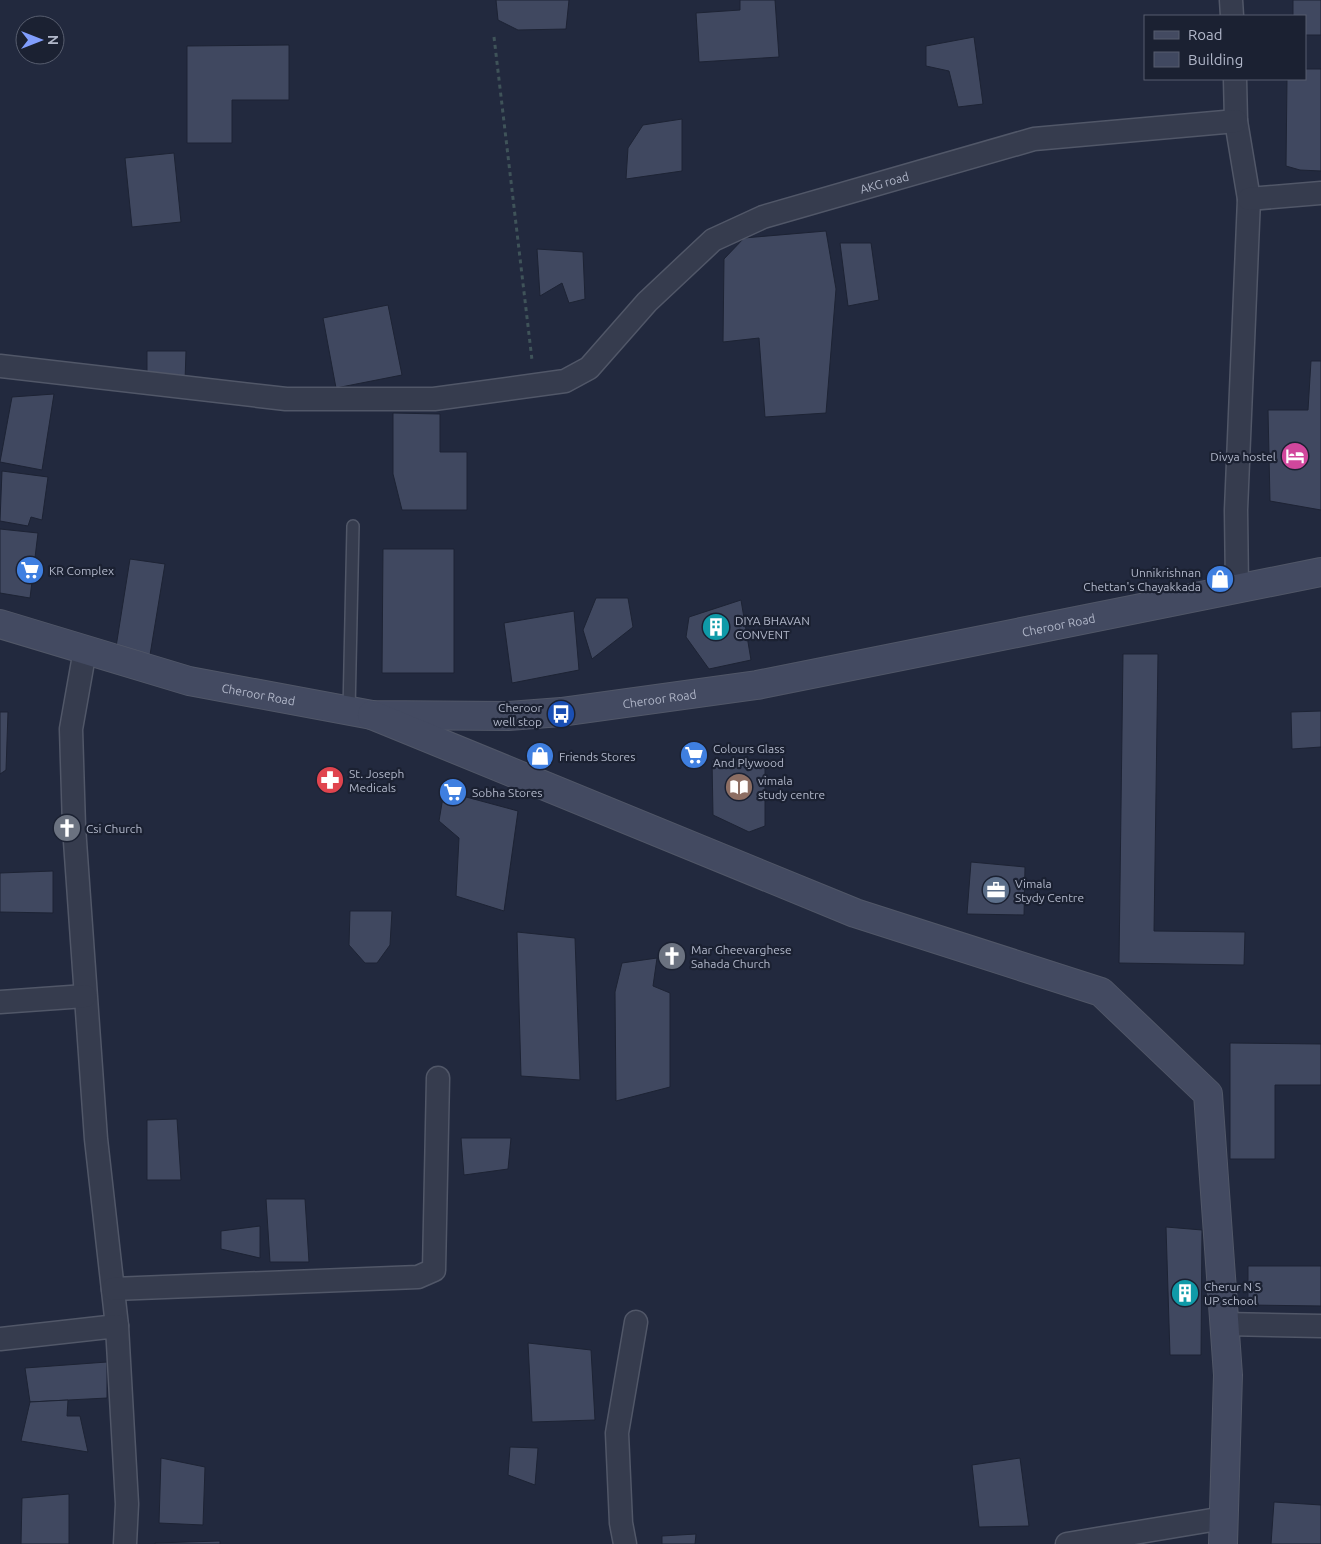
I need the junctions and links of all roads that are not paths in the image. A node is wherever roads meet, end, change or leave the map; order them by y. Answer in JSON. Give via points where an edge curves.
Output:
{"nodes":[{"id":1,"x":1232,"y":0,"type":"edge"},
{"id":2,"x":1232,"y":15,"type":"edge"},
{"id":3,"x":1234,"y":80,"type":"edge"},
{"id":4,"x":1236,"y":121,"type":"junction"},
{"id":5,"x":1321,"y":193,"type":"edge"},
{"id":6,"x":1249,"y":200,"type":"junction"},
{"id":7,"x":0,"y":366,"type":"edge"},
{"id":8,"x":353,"y":526,"type":"dead end"},
{"id":9,"x":1321,"y":572,"type":"edge"},
{"id":10,"x":1237,"y":588,"type":"junction"},
{"id":11,"x":0,"y":624,"type":"edge"},
{"id":12,"x":85,"y":650,"type":"junction"},
{"id":13,"x":360,"y":713,"type":"junction"},
{"id":14,"x":85,"y":996,"type":"junction"},
{"id":15,"x":0,"y":1002,"type":"edge"},
{"id":16,"x":438,"y":1078,"type":"dead end"},
{"id":17,"x":113,"y":1289,"type":"junction"},
{"id":18,"x":636,"y":1322,"type":"dead end"},
{"id":19,"x":1225,"y":1324,"type":"junction"},
{"id":20,"x":117,"y":1326,"type":"junction"},
{"id":21,"x":1321,"y":1326,"type":"edge"},
{"id":22,"x":0,"y":1339,"type":"edge"},
{"id":23,"x":1224,"y":1531,"type":"edge"},
{"id":24,"x":126,"y":1544,"type":"edge"},
{"id":25,"x":625,"y":1544,"type":"edge"},
{"id":26,"x":1068,"y":1544,"type":"edge"}],
"edges":[{"from":1,"to":2,"type":"street"},
{"from":3,"to":4,"type":"street"},
{"from":4,"to":6,"type":"street"},
{"from":4,"to":7,"type":"street","name":"AKG road","via":[[1034,138],[764,217],[713,240],[648,302],[589,368],[565,381],[434,399],[286,399]]},
{"from":5,"to":6,"type":"street"},
{"from":6,"to":10,"type":"street","via":[[1236,510]]},
{"from":8,"to":13,"type":"lane"},
{"from":9,"to":10,"type":"main road","name":"Cheroor Road"},
{"from":10,"to":13,"type":"main road","name":"Cheroor Road","via":[[757,685],[561,712],[508,716]]},
{"from":11,"to":12,"type":"main road","name":"Cheroor Road"},
{"from":12,"to":13,"type":"main road","name":"Cheroor Road","via":[[189,682]]},
{"from":12,"to":14,"type":"street","via":[[71,729]]},
{"from":13,"to":19,"type":"main road","via":[[855,913],[1101,992],[1208,1094]]},
{"from":14,"to":15,"type":"street"},
{"from":14,"to":17,"type":"street","via":[[96,1139]]},
{"from":16,"to":17,"type":"street","via":[[434,1270],[418,1277]]},
{"from":17,"to":20,"type":"street"},
{"from":18,"to":25,"type":"street","via":[[617,1434],[621,1524]]},
{"from":19,"to":21,"type":"street"},
{"from":19,"to":23,"type":"main road","via":[[1228,1375]]},
{"from":20,"to":22,"type":"street"},
{"from":20,"to":24,"type":"street","via":[[127,1504]]},
{"from":23,"to":26,"type":"street"}]}
